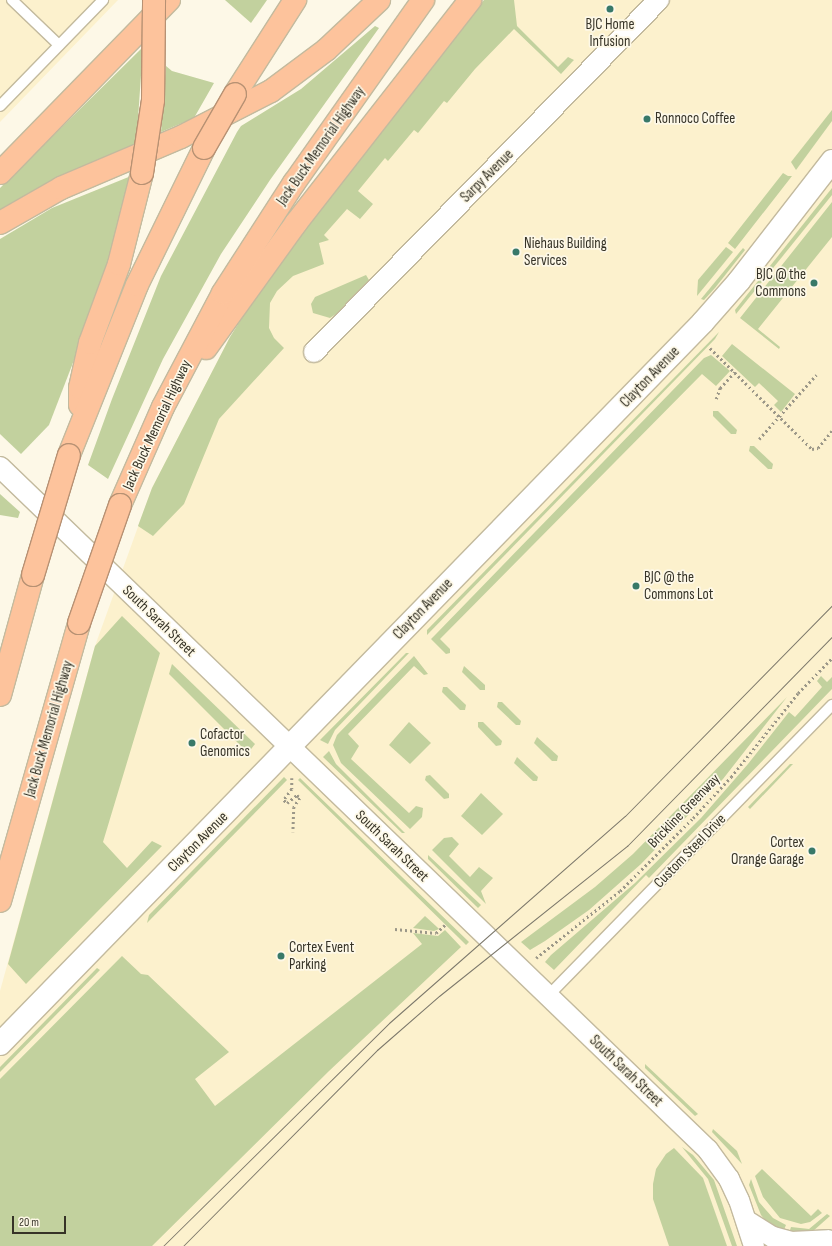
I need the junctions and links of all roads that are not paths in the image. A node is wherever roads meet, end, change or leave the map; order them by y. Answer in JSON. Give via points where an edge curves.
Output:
{"nodes":[{"id":1,"x":12,"y":0,"type":"edge"},
{"id":2,"x":103,"y":0,"type":"edge"},
{"id":3,"x":154,"y":0,"type":"edge"},
{"id":4,"x":169,"y":0,"type":"edge"},
{"id":5,"x":295,"y":0,"type":"edge"},
{"id":6,"x":379,"y":0,"type":"edge"},
{"id":7,"x":423,"y":0,"type":"edge"},
{"id":8,"x":470,"y":0,"type":"edge"},
{"id":9,"x":660,"y":0,"type":"edge"},
{"id":10,"x":59,"y":45,"type":"junction"},
{"id":11,"x":0,"y":106,"type":"edge"},
{"id":12,"x":832,"y":161,"type":"edge"},
{"id":13,"x":0,"y":173,"type":"edge"},
{"id":14,"x":0,"y":223,"type":"edge"},
{"id":15,"x":314,"y":352,"type":"dead end"},
{"id":16,"x":163,"y":407,"type":"junction"},
{"id":17,"x":79,"y":427,"type":"junction"},
{"id":18,"x":0,"y":467,"type":"edge"},
{"id":19,"x":0,"y":694,"type":"edge"},
{"id":20,"x":832,"y":705,"type":"edge"},
{"id":21,"x":291,"y":748,"type":"junction"},
{"id":22,"x":0,"y":901,"type":"edge"},
{"id":23,"x":548,"y":996,"type":"junction"},
{"id":24,"x":0,"y":1044,"type":"edge"},
{"id":25,"x":747,"y":1222,"type":"junction"},
{"id":26,"x":827,"y":1240,"type":"edge"},
{"id":27,"x":754,"y":1246,"type":"edge"}],
"edges":[{"from":1,"to":10,"type":"lane"},
{"from":2,"to":10,"type":"lane"},
{"from":3,"to":17,"type":"highway","bridge":true,"via":[[152,100],[142,173],[118,264],[84,365]]},
{"from":4,"to":13,"type":"highway"},
{"from":5,"to":17,"type":"highway","bridge":true,"via":[[204,148],[136,285]]},
{"from":6,"to":14,"type":"highway","via":[[326,50],[254,100],[174,140],[61,188]]},
{"from":7,"to":16,"type":"highway","name":"Jack Buck Memorial Highway","via":[[258,237],[223,293]]},
{"from":8,"to":16,"type":"highway","via":[[296,224]]},
{"from":9,"to":15,"type":"street","name":"Sarpy Avenue"},
{"from":10,"to":11,"type":"lane"},
{"from":12,"to":21,"type":"street","name":"Clayton Avenue","via":[[716,308]]},
{"from":16,"to":22,"type":"highway","name":"Jack Buck Memorial Highway","bridge":true,"via":[[120,505],[79,623]]},
{"from":17,"to":19,"type":"highway","bridge":true,"via":[[33,575]]},
{"from":18,"to":21,"type":"street","name":"South Sarah Street"},
{"from":20,"to":23,"type":"lane","name":"Custom Steel Drive"},
{"from":21,"to":23,"type":"street","name":"South Sarah Street"},
{"from":21,"to":24,"type":"street","name":"Clayton Avenue"},
{"from":23,"to":25,"type":"street","name":"South Sarah Street","via":[[712,1154],[729,1179]]},
{"from":25,"to":26,"type":"street","via":[[774,1237],[792,1242]]},
{"from":25,"to":27,"type":"street","name":"South Sarah Street"}]}
